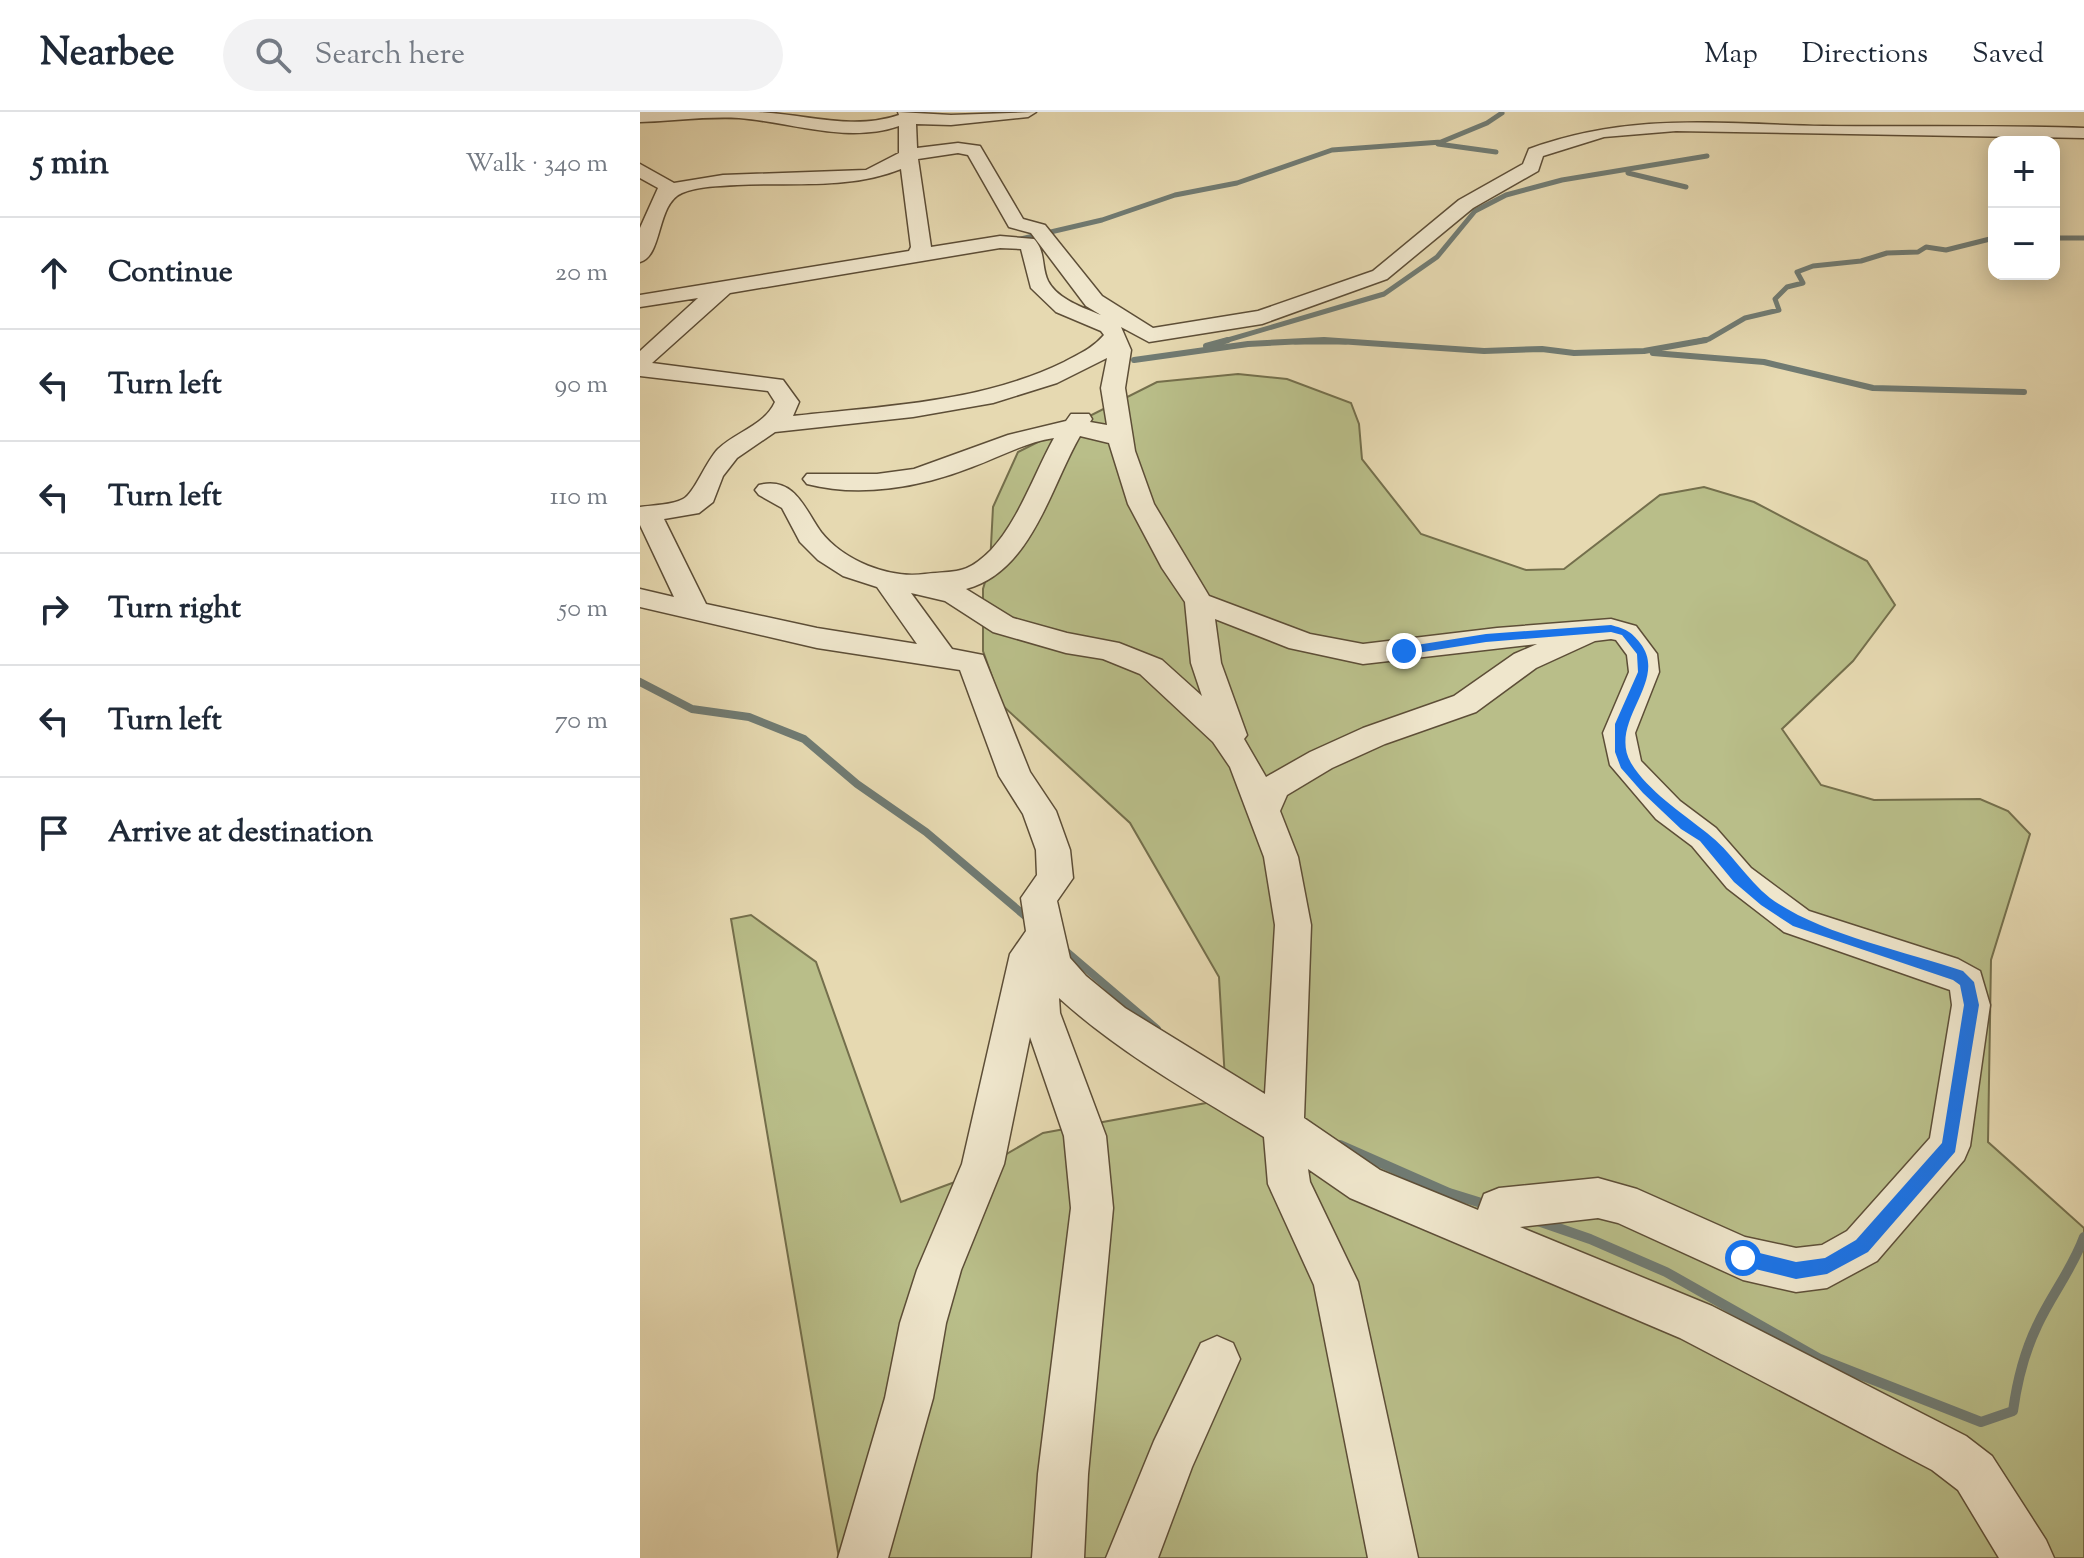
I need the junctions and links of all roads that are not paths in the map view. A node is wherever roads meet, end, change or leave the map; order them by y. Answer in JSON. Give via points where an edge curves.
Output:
{"nodes":[{"id":1,"x":1028,"y":112,"type":"edge"},
{"id":2,"x":1640,"y":112,"type":"edge"},
{"id":3,"x":906,"y":115,"type":"edge"},
{"id":4,"x":640,"y":117,"type":"edge"},
{"id":5,"x":1703,"y":125,"type":"junction"},
{"id":6,"x":2084,"y":133,"type":"edge"},
{"id":7,"x":908,"y":155,"type":"junction"},
{"id":8,"x":640,"y":170,"type":"edge"},
{"id":9,"x":667,"y":194,"type":"junction"},
{"id":10,"x":919,"y":226,"type":"junction"},
{"id":11,"x":640,"y":256,"type":"edge"},
{"id":12,"x":916,"y":256,"type":"junction"},
{"id":13,"x":846,"y":265,"type":"junction"},
{"id":14,"x":724,"y":290,"type":"junction"},
{"id":15,"x":640,"y":301,"type":"edge"},
{"id":16,"x":680,"y":326,"type":"junction"},
{"id":17,"x":1116,"y":336,"type":"junction"},
{"id":18,"x":640,"y":361,"type":"edge"},
{"id":19,"x":640,"y":369,"type":"edge"},
{"id":20,"x":1113,"y":389,"type":"junction"},
{"id":21,"x":766,"y":426,"type":"junction"},
{"id":22,"x":1070,"y":430,"type":"junction"},
{"id":23,"x":1121,"y":439,"type":"junction"},
{"id":24,"x":816,"y":479,"type":"dead end"},
{"id":25,"x":768,"y":490,"type":"dead end"},
{"id":26,"x":644,"y":514,"type":"edge"},
{"id":27,"x":902,"y":582,"type":"junction"},
{"id":28,"x":640,"y":598,"type":"edge"},
{"id":29,"x":1199,"y":602,"type":"junction"},
{"id":30,"x":695,"y":610,"type":"junction"},
{"id":31,"x":1589,"y":632,"type":"junction"},
{"id":32,"x":942,"y":657,"type":"junction"},
{"id":33,"x":1245,"y":764,"type":"junction"},
{"id":34,"x":1263,"y":811,"type":"junction"},
{"id":35,"x":1037,"y":908,"type":"junction"},
{"id":36,"x":1283,"y":1127,"type":"junction"},
{"id":37,"x":1499,"y":1209,"type":"dead end"},
{"id":38,"x":1217,"y":1359,"type":"dead end"},
{"id":39,"x":863,"y":1558,"type":"edge"},
{"id":40,"x":1058,"y":1558,"type":"edge"},
{"id":41,"x":1132,"y":1558,"type":"edge"},
{"id":42,"x":1393,"y":1558,"type":"edge"},
{"id":43,"x":2028,"y":1558,"type":"edge"}],
"edges":[{"from":1,"to":3,"type":"street","via":[[951,120]]},
{"from":2,"to":5,"type":"street"},
{"from":3,"to":4,"type":"street","via":[[883,126],[859,128],[739,113]]},
{"from":3,"to":7,"type":"street"},
{"from":5,"to":6,"type":"street"},
{"from":5,"to":7,"type":"street","via":[[1641,125],[1563,139],[1535,153],[1532,167],[1466,204],[1380,275],[1262,317],[1149,335],[1094,301],[1038,229],[1016,223],[974,150]]},
{"from":7,"to":9,"type":"street","via":[[869,175],[704,182],[675,187]]},
{"from":7,"to":10,"type":"street"},
{"from":8,"to":9,"type":"street","via":[[662,181]]},
{"from":9,"to":11,"type":"street"},
{"from":10,"to":12,"type":"street","via":[[921,247]]},
{"from":10,"to":13,"type":"street","via":[[901,247]]},
{"from":12,"to":13,"type":"street"},
{"from":12,"to":17,"type":"street","via":[[1000,242],[1027,243],[1038,284],[1064,307],[1109,326]]},
{"from":13,"to":14,"type":"street"},
{"from":14,"to":15,"type":"street"},
{"from":14,"to":16,"type":"street","via":[[703,302]]},
{"from":15,"to":16,"type":"street","via":[[673,313]]},
{"from":16,"to":18,"type":"street"},
{"from":17,"to":20,"type":"street","via":[[1120,350]]},
{"from":17,"to":21,"type":"street","via":[[1110,347],[1049,378],[993,396]]},
{"from":19,"to":21,"type":"street","via":[[775,385],[787,402],[779,419]]},
{"from":20,"to":22,"type":"street"},
{"from":20,"to":23,"type":"street"},
{"from":21,"to":26,"type":"street","via":[[728,453],[711,475],[704,496],[690,507]]},
{"from":22,"to":23,"type":"street","via":[[1092,429]]},
{"from":22,"to":24,"type":"street","via":[[1018,439],[917,477]]},
{"from":22,"to":27,"type":"street","via":[[1004,553],[964,580]]},
{"from":23,"to":29,"type":"street","via":[[1141,504]]},
{"from":25,"to":27,"type":"street","via":[[792,503],[810,536],[828,554],[853,570]]},
{"from":26,"to":30,"type":"street"},
{"from":27,"to":32,"type":"street"},
{"from":27,"to":33,"type":"street","via":[[955,595],[1003,625],[1109,650],[1151,667],[1224,734]]},
{"from":28,"to":30,"type":"street"},
{"from":29,"to":31,"type":"street","via":[[1271,634],[1361,654]]},
{"from":29,"to":33,"type":"street","via":[[1213,690]]},
{"from":30,"to":32,"type":"street","via":[[817,638]]},
{"from":31,"to":34,"type":"street","via":[[1525,661],[1465,704],[1321,760],[1275,787]]},
{"from":31,"to":37,"type":"street","via":[[1626,633],[1642,654],[1644,672],[1619,733],[1626,765],[1668,810],[1704,837],[1739,878],[1797,922],[1958,975],[1967,982],[1971,1005],[1949,1146],[1862,1246],[1827,1266],[1796,1270],[1743,1258],[1637,1209],[1598,1198]]},
{"from":32,"to":35,"type":"street","via":[[972,662],[1015,776],[1039,811],[1053,850],[1055,878]]},
{"from":33,"to":34,"type":"street"},
{"from":34,"to":36,"type":"street","via":[[1281,857],[1293,925]]},
{"from":35,"to":36,"type":"street","via":[[1055,967],[1073,987],[1134,1035]]},
{"from":35,"to":39,"type":"street","via":[[983,1164],[939,1270]]},
{"from":35,"to":40,"type":"street","via":[[1041,1013],[1085,1136],[1092,1208]]},
{"from":36,"to":42,"type":"street","via":[[1289,1184],[1336,1282]]},
{"from":36,"to":43,"type":"street","via":[[1365,1184],[1696,1322],[1949,1453],[1975,1473]]},
{"from":38,"to":41,"type":"street"}]}
